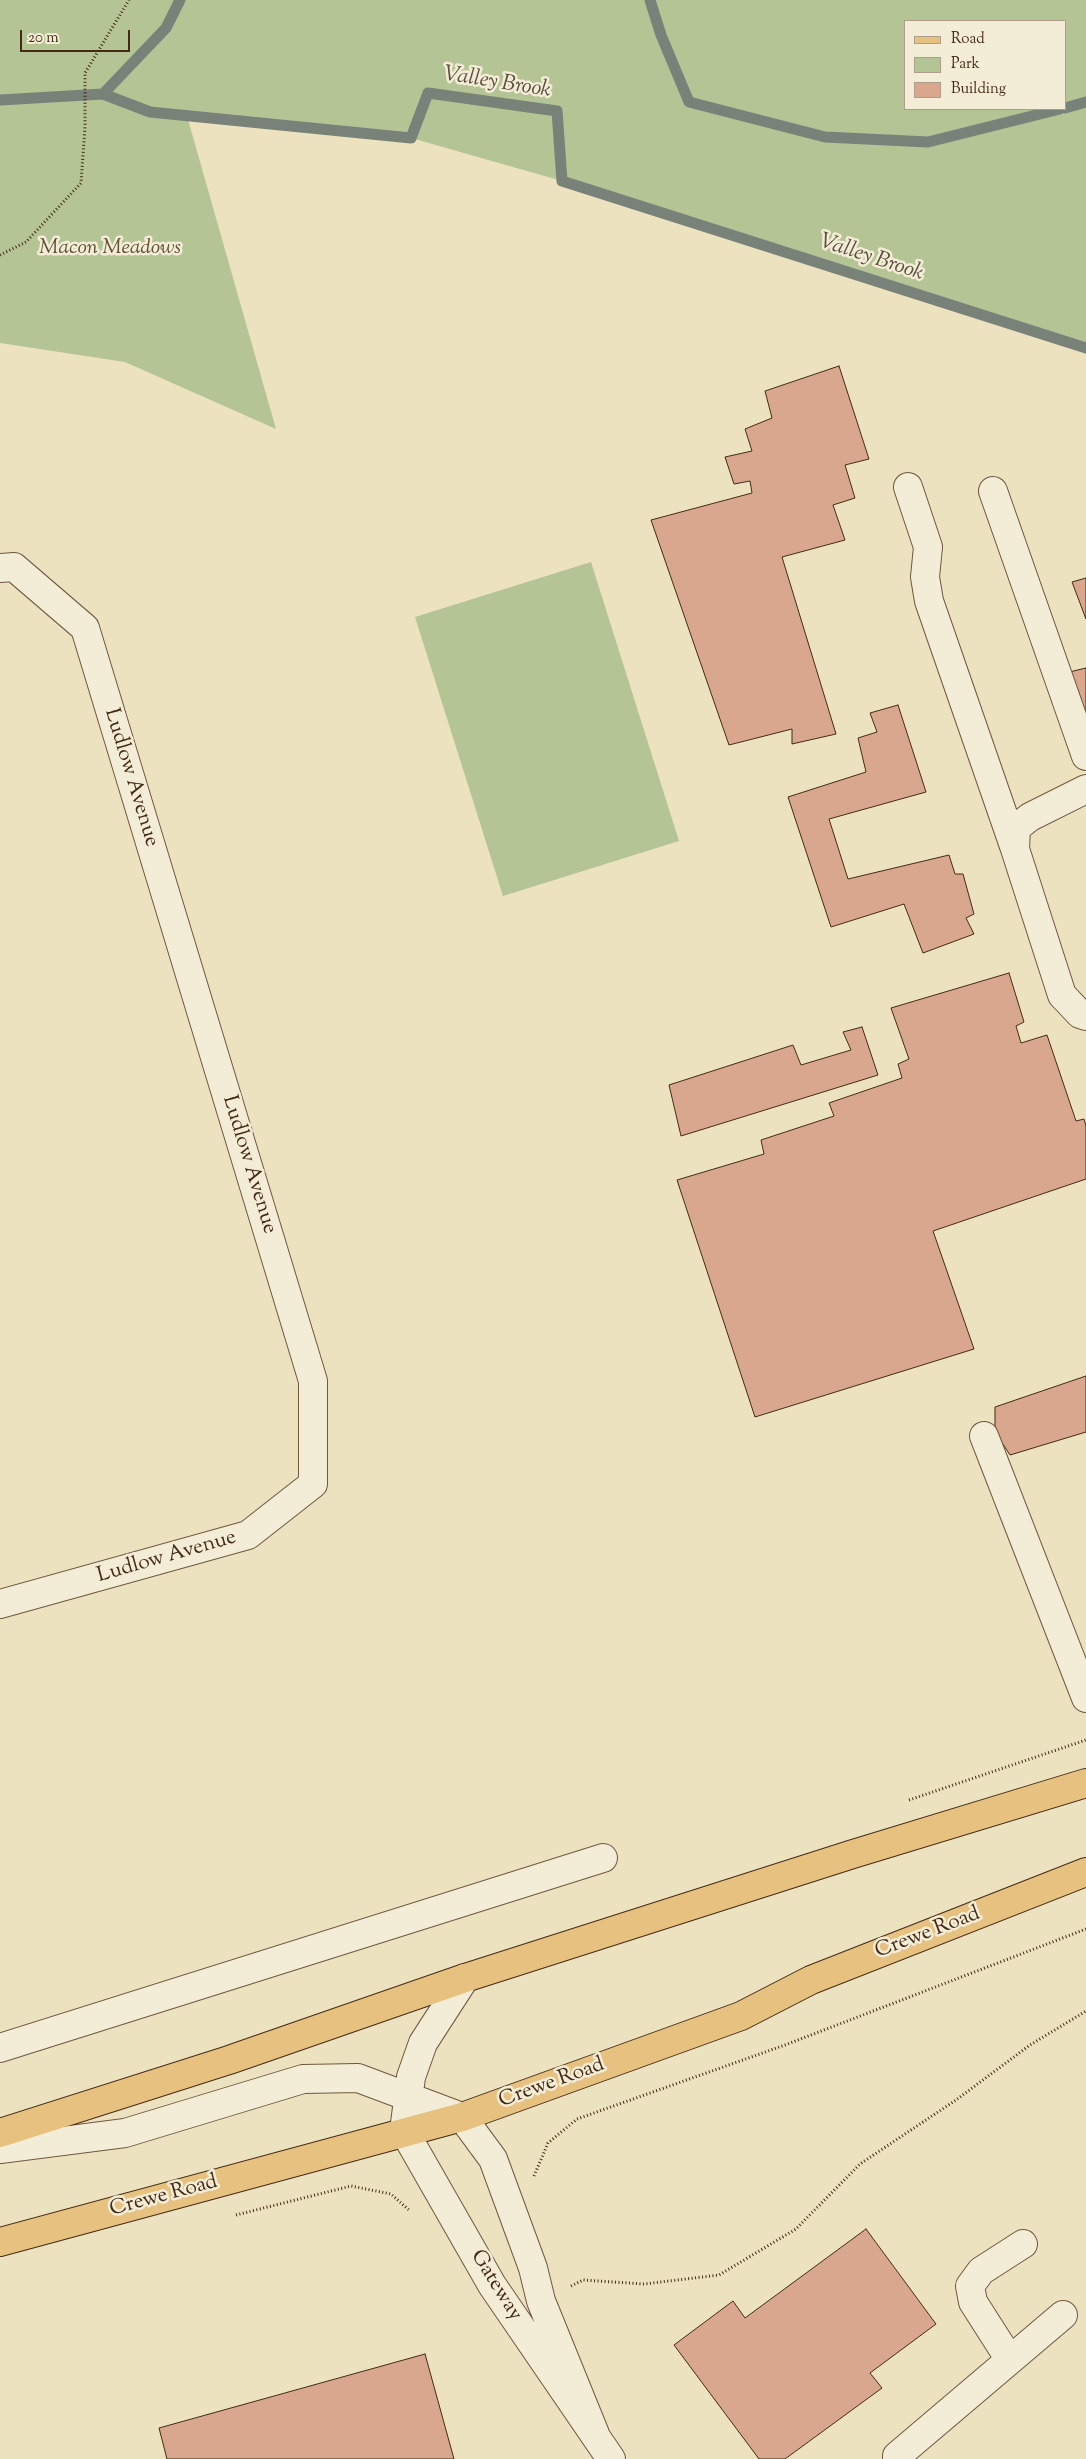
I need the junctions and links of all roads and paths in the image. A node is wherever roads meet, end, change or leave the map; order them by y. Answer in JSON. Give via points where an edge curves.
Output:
{"nodes":[{"id":1,"x":128,"y":0,"type":"edge"},
{"id":2,"x":0,"y":255,"type":"edge"},
{"id":3,"x":908,"y":487,"type":"dead end"},
{"id":4,"x":993,"y":491,"type":"dead end"},
{"id":5,"x":0,"y":568,"type":"edge"},
{"id":6,"x":1086,"y":756,"type":"edge"},
{"id":7,"x":1086,"y":789,"type":"edge"},
{"id":8,"x":1014,"y":849,"type":"junction"},
{"id":9,"x":1086,"y":1016,"type":"edge"},
{"id":10,"x":984,"y":1436,"type":"dead end"},
{"id":11,"x":0,"y":1604,"type":"edge"},
{"id":12,"x":1078,"y":1652,"type":"edge"},
{"id":13,"x":1086,"y":1698,"type":"edge"},
{"id":14,"x":1086,"y":1783,"type":"edge"},
{"id":15,"x":603,"y":1858,"type":"dead end"},
{"id":16,"x":1086,"y":1872,"type":"edge"},
{"id":17,"x":1086,"y":1929,"type":"edge"},
{"id":18,"x":465,"y":1978,"type":"junction"},
{"id":19,"x":1086,"y":2011,"type":"edge"},
{"id":20,"x":0,"y":2048,"type":"edge"},
{"id":21,"x":409,"y":2095,"type":"junction"},
{"id":22,"x":462,"y":2117,"type":"junction"},
{"id":23,"x":404,"y":2131,"type":"junction"},
{"id":24,"x":0,"y":2133,"type":"edge"},
{"id":25,"x":0,"y":2149,"type":"edge"},
{"id":26,"x":506,"y":2196,"type":"junction"},
{"id":27,"x":411,"y":2211,"type":"dead end"},
{"id":28,"x":228,"y":2217,"type":"dead end"},
{"id":29,"x":0,"y":2242,"type":"edge"},
{"id":30,"x":1023,"y":2244,"type":"dead end"},
{"id":31,"x":541,"y":2301,"type":"junction"},
{"id":32,"x":1063,"y":2314,"type":"dead end"},
{"id":33,"x":1010,"y":2360,"type":"junction"},
{"id":34,"x":595,"y":2434,"type":"junction"},
{"id":35,"x":611,"y":2459,"type":"edge"},
{"id":36,"x":897,"y":2459,"type":"edge"}],
"edges":[{"from":1,"to":2,"type":"path","via":[[85,73],[81,183],[26,242]]},
{"from":3,"to":8,"type":"street","via":[[928,547],[925,577],[929,601]]},
{"from":4,"to":6,"type":"street"},
{"from":5,"to":11,"type":"street","name":"Ludlow Avenue","via":[[14,567],[85,628],[313,1381],[313,1484],[248,1535]]},
{"from":7,"to":8,"type":"street","via":[[1030,817],[1016,828]]},
{"from":8,"to":9,"type":"street","via":[[1062,995]]},
{"from":10,"to":12,"type":"street"},
{"from":12,"to":13,"type":"street"},
{"from":14,"to":18,"type":"main road"},
{"from":15,"to":20,"type":"street"},
{"from":16,"to":22,"type":"main road","name":"Crewe Road","via":[[811,1980],[741,2016]]},
{"from":17,"to":26,"type":"path","via":[[785,2045],[577,2118],[548,2143],[530,2184]]},
{"from":18,"to":21,"type":"street","via":[[423,2044],[411,2077]]},
{"from":18,"to":24,"type":"main road","via":[[229,2060]]},
{"from":19,"to":31,"type":"path","via":[[1030,2045],[956,2100],[860,2164],[796,2229],[719,2276],[644,2284],[583,2280]]},
{"from":21,"to":22,"type":"street"},
{"from":21,"to":23,"type":"street"},
{"from":21,"to":25,"type":"street","via":[[358,2078],[303,2080],[125,2133]]},
{"from":22,"to":23,"type":"main road","name":"Crewe Road"},
{"from":22,"to":26,"type":"street","name":"Gateway","via":[[493,2159]]},
{"from":23,"to":29,"type":"main road","name":"Crewe Road"},
{"from":23,"to":34,"type":"street","name":"Gateway","via":[[492,2285]]},
{"from":26,"to":31,"type":"street","name":"Gateway","via":[[533,2268]]},
{"from":27,"to":28,"type":"path","via":[[391,2194],[351,2186]]},
{"from":30,"to":33,"type":"street","via":[[981,2271],[970,2286],[973,2302]]},
{"from":31,"to":34,"type":"street","name":"Gateway"},
{"from":32,"to":33,"type":"street"},
{"from":33,"to":36,"type":"street"},
{"from":34,"to":35,"type":"street","name":"Gateway"}]}
